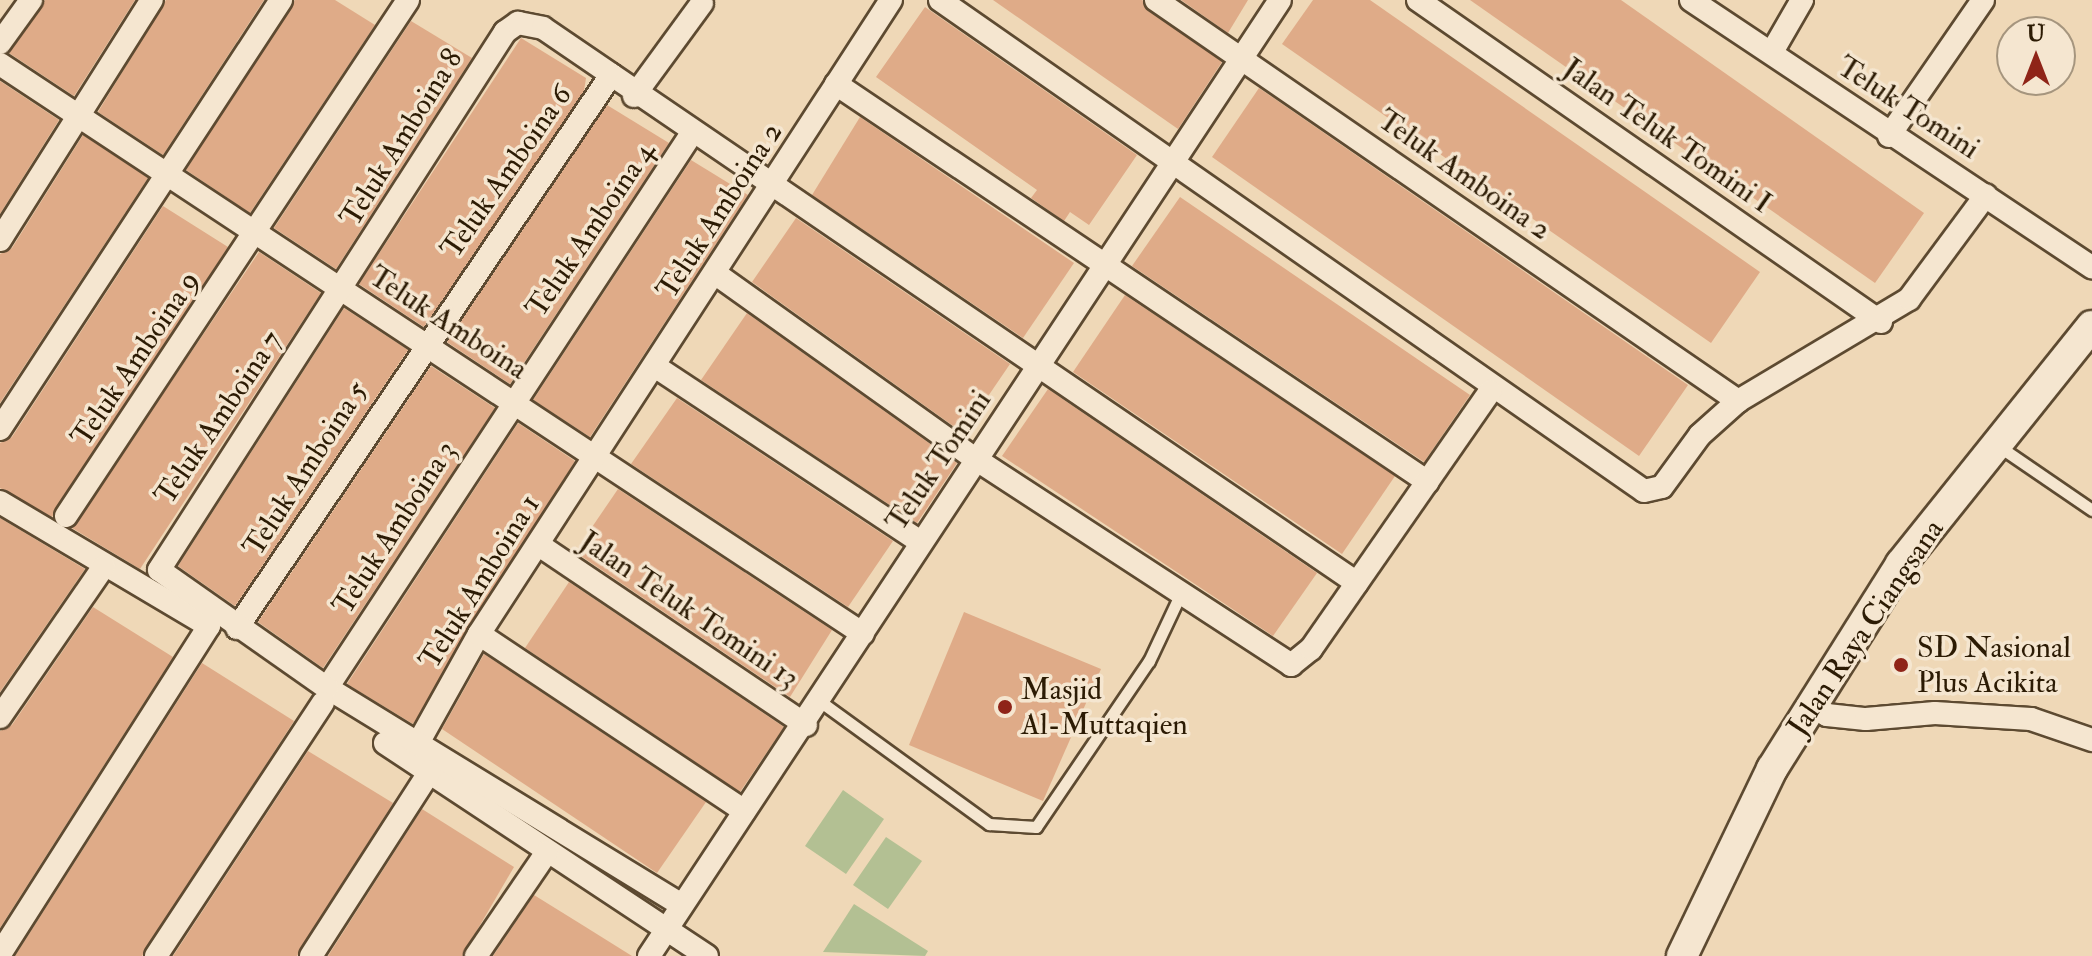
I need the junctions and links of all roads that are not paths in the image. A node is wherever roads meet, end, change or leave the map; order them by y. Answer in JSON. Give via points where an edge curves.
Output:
{"nodes":[{"id":1,"x":31,"y":0,"type":"edge"},
{"id":2,"x":152,"y":0,"type":"edge"},
{"id":3,"x":281,"y":0,"type":"edge"},
{"id":4,"x":408,"y":0,"type":"edge"},
{"id":5,"x":891,"y":0,"type":"edge"},
{"id":6,"x":940,"y":0,"type":"edge"},
{"id":7,"x":1156,"y":0,"type":"edge"},
{"id":8,"x":1280,"y":0,"type":"edge"},
{"id":9,"x":1418,"y":0,"type":"edge"},
{"id":10,"x":1691,"y":0,"type":"edge"},
{"id":11,"x":1802,"y":0,"type":"edge"},
{"id":12,"x":1983,"y":0,"type":"edge"},
{"id":13,"x":702,"y":3,"type":"dead end"},
{"id":14,"x":0,"y":43,"type":"edge"},
{"id":15,"x":1772,"y":52,"type":"junction"},
{"id":16,"x":1243,"y":58,"type":"junction"},
{"id":17,"x":0,"y":64,"type":"edge"},
{"id":18,"x":611,"y":75,"type":"junction"},
{"id":19,"x":836,"y":84,"type":"junction"},
{"id":20,"x":634,"y":96,"type":"junction"},
{"id":21,"x":78,"y":112,"type":"junction"},
{"id":22,"x":692,"y":133,"type":"junction"},
{"id":23,"x":1889,"y":136,"type":"junction"},
{"id":24,"x":1170,"y":167,"type":"junction"},
{"id":25,"x":170,"y":172,"type":"junction"},
{"id":26,"x":771,"y":188,"type":"junction"},
{"id":27,"x":1986,"y":195,"type":"junction"},
{"id":28,"x":255,"y":234,"type":"junction"},
{"id":29,"x":0,"y":240,"type":"edge"},
{"id":30,"x":1103,"y":263,"type":"junction"},
{"id":31,"x":2092,"y":267,"type":"edge"},
{"id":32,"x":716,"y":274,"type":"junction"},
{"id":33,"x":342,"y":290,"type":"junction"},
{"id":34,"x":1881,"y":322,"type":"junction"},
{"id":35,"x":2091,"y":330,"type":"edge"},
{"id":36,"x":425,"y":342,"type":"junction"},
{"id":37,"x":656,"y":367,"type":"junction"},
{"id":38,"x":1039,"y":367,"type":"junction"},
{"id":39,"x":1490,"y":391,"type":"junction"},
{"id":40,"x":512,"y":401,"type":"junction"},
{"id":41,"x":1738,"y":401,"type":"junction"},
{"id":42,"x":0,"y":429,"type":"edge"},
{"id":43,"x":1997,"y":445,"type":"junction"},
{"id":44,"x":598,"y":454,"type":"junction"},
{"id":45,"x":974,"y":458,"type":"junction"},
{"id":46,"x":1428,"y":482,"type":"junction"},
{"id":47,"x":0,"y":502,"type":"edge"},
{"id":48,"x":2092,"y":510,"type":"edge"},
{"id":49,"x":66,"y":516,"type":"dead end"},
{"id":50,"x":920,"y":542,"type":"junction"},
{"id":51,"x":539,"y":545,"type":"junction"},
{"id":52,"x":104,"y":566,"type":"junction"},
{"id":53,"x":1357,"y":583,"type":"junction"},
{"id":54,"x":1181,"y":593,"type":"junction"},
{"id":55,"x":209,"y":626,"type":"junction"},
{"id":56,"x":237,"y":628,"type":"junction"},
{"id":57,"x":479,"y":634,"type":"junction"},
{"id":58,"x":863,"y":634,"type":"junction"},
{"id":59,"x":325,"y":696,"type":"junction"},
{"id":60,"x":821,"y":702,"type":"junction"},
{"id":61,"x":1813,"y":705,"type":"junction"},
{"id":62,"x":0,"y":717,"type":"edge"},
{"id":63,"x":806,"y":725,"type":"junction"},
{"id":64,"x":2092,"y":740,"type":"edge"},
{"id":65,"x":417,"y":745,"type":"junction"},
{"id":66,"x":430,"y":771,"type":"junction"},
{"id":67,"x":744,"y":811,"type":"junction"},
{"id":68,"x":547,"y":852,"type":"junction"},
{"id":69,"x":680,"y":904,"type":"junction"},
{"id":70,"x":665,"y":929,"type":"junction"},
{"id":71,"x":0,"y":954,"type":"edge"},
{"id":72,"x":156,"y":956,"type":"edge"},
{"id":73,"x":311,"y":956,"type":"edge"},
{"id":74,"x":476,"y":956,"type":"edge"},
{"id":75,"x":649,"y":956,"type":"edge"},
{"id":76,"x":707,"y":956,"type":"edge"},
{"id":77,"x":1682,"y":956,"type":"edge"}],
"edges":[{"from":1,"to":14,"type":"street"},
{"from":2,"to":21,"type":"street"},
{"from":3,"to":25,"type":"street"},
{"from":4,"to":28,"type":"street","name":"Teluk Amboina 9"},
{"from":5,"to":19,"type":"street","name":"Teluk Amboina 2"},
{"from":6,"to":24,"type":"street"},
{"from":7,"to":16,"type":"street","name":"Teluk Amboina 2"},
{"from":8,"to":16,"type":"street","name":"Teluk Tomini"},
{"from":9,"to":34,"type":"street","name":"Jalan Teluk Tomini I"},
{"from":10,"to":15,"type":"street","name":"Teluk Tomini"},
{"from":11,"to":15,"type":"street"},
{"from":12,"to":23,"type":"street"},
{"from":13,"to":20,"type":"street"},
{"from":15,"to":23,"type":"street","name":"Teluk Tomini"},
{"from":16,"to":24,"type":"street","name":"Teluk Tomini"},
{"from":16,"to":41,"type":"street","name":"Teluk Amboina 2"},
{"from":17,"to":21,"type":"street","name":"Teluk Amboina"},
{"from":18,"to":20,"type":"street"},
{"from":18,"to":33,"type":"street","name":"Teluk Amboina 8","via":[[543,28],[518,23],[505,32]]},
{"from":18,"to":36,"type":"street","name":"Teluk Amboina 6"},
{"from":19,"to":26,"type":"street","name":"Teluk Amboina 2"},
{"from":19,"to":30,"type":"street"},
{"from":20,"to":22,"type":"street"},
{"from":21,"to":25,"type":"street","name":"Teluk Amboina"},
{"from":21,"to":29,"type":"street"},
{"from":22,"to":26,"type":"street"},
{"from":22,"to":40,"type":"street","name":"Teluk Amboina 4"},
{"from":23,"to":27,"type":"street","name":"Teluk Tomini"},
{"from":24,"to":30,"type":"street","name":"Teluk Tomini"},
{"from":24,"to":39,"type":"street"},
{"from":25,"to":28,"type":"street","name":"Teluk Amboina"},
{"from":25,"to":42,"type":"street"},
{"from":26,"to":32,"type":"street","name":"Teluk Amboina 2"},
{"from":26,"to":38,"type":"street"},
{"from":27,"to":31,"type":"street","name":"Teluk Tomini"},
{"from":27,"to":34,"type":"street","via":[[1932,276]]},
{"from":28,"to":33,"type":"street","name":"Teluk Amboina"},
{"from":28,"to":49,"type":"street","name":"Teluk Amboina 9"},
{"from":30,"to":38,"type":"street","name":"Teluk Tomini"},
{"from":30,"to":46,"type":"street"},
{"from":32,"to":37,"type":"street","name":"Teluk Amboina 2"},
{"from":32,"to":45,"type":"street"},
{"from":33,"to":36,"type":"street","name":"Teluk Amboina"},
{"from":33,"to":56,"type":"street","name":"Teluk Amboina 7","via":[[161,558],[166,581]]},
{"from":34,"to":41,"type":"street"},
{"from":35,"to":43,"type":"main road","name":"Jalan Raya Ciangsana"},
{"from":36,"to":40,"type":"street","name":"Teluk Amboina"},
{"from":36,"to":56,"type":"street","name":"Teluk Amboina 5"},
{"from":37,"to":44,"type":"street","name":"Teluk Amboina 2"},
{"from":37,"to":50,"type":"street"},
{"from":38,"to":45,"type":"street","name":"Teluk Tomini"},
{"from":38,"to":53,"type":"street"},
{"from":39,"to":41,"type":"street","via":[[1644,491],[1662,487],[1700,435]]},
{"from":39,"to":46,"type":"street"},
{"from":40,"to":44,"type":"street","name":"Teluk Amboina"},
{"from":40,"to":59,"type":"street","name":"Teluk Amboina 3"},
{"from":43,"to":48,"type":"lane"},
{"from":43,"to":61,"type":"main road","name":"Jalan Raya Ciangsana","via":[[1901,564]]},
{"from":44,"to":51,"type":"street","name":"Teluk Amboina 1"},
{"from":44,"to":58,"type":"street","name":"Teluk Amboina"},
{"from":45,"to":50,"type":"street","name":"Teluk Tomini"},
{"from":45,"to":54,"type":"street"},
{"from":46,"to":53,"type":"street"},
{"from":47,"to":52,"type":"street"},
{"from":50,"to":58,"type":"street","name":"Teluk Tomini"},
{"from":51,"to":57,"type":"street","name":"Teluk Amboina 1"},
{"from":51,"to":63,"type":"street","name":"Jalan Teluk Tomini 13"},
{"from":52,"to":55,"type":"street"},
{"from":52,"to":62,"type":"street"},
{"from":53,"to":54,"type":"street","via":[[1311,649],[1291,665]]},
{"from":54,"to":60,"type":"lane","via":[[1149,661],[1036,827],[989,824]]},
{"from":55,"to":59,"type":"street"},
{"from":55,"to":71,"type":"street"},
{"from":56,"to":59,"type":"street"},
{"from":57,"to":65,"type":"street","name":"Teluk Amboina 1"},
{"from":57,"to":67,"type":"street"},
{"from":58,"to":60,"type":"street","name":"Teluk Tomini"},
{"from":59,"to":65,"type":"street"},
{"from":59,"to":66,"type":"street"},
{"from":59,"to":72,"type":"street","name":"Teluk Amboina 3"},
{"from":60,"to":63,"type":"street","name":"Teluk Tomini"},
{"from":61,"to":64,"type":"street","via":[[1827,715],[1866,719],[1935,713],[2031,719]]},
{"from":61,"to":77,"type":"main road","name":"Jalan Raya Ciangsana","via":[[1772,769]]},
{"from":63,"to":67,"type":"street","name":"Teluk Tomini"},
{"from":65,"to":69,"type":"street"},
{"from":66,"to":68,"type":"street"},
{"from":66,"to":73,"type":"street"},
{"from":67,"to":69,"type":"street","name":"Teluk Tomini"},
{"from":68,"to":70,"type":"street"},
{"from":68,"to":74,"type":"street"},
{"from":69,"to":70,"type":"street","name":"Teluk Tomini"},
{"from":70,"to":75,"type":"street","name":"Teluk Tomini"},
{"from":70,"to":76,"type":"street"}]}
